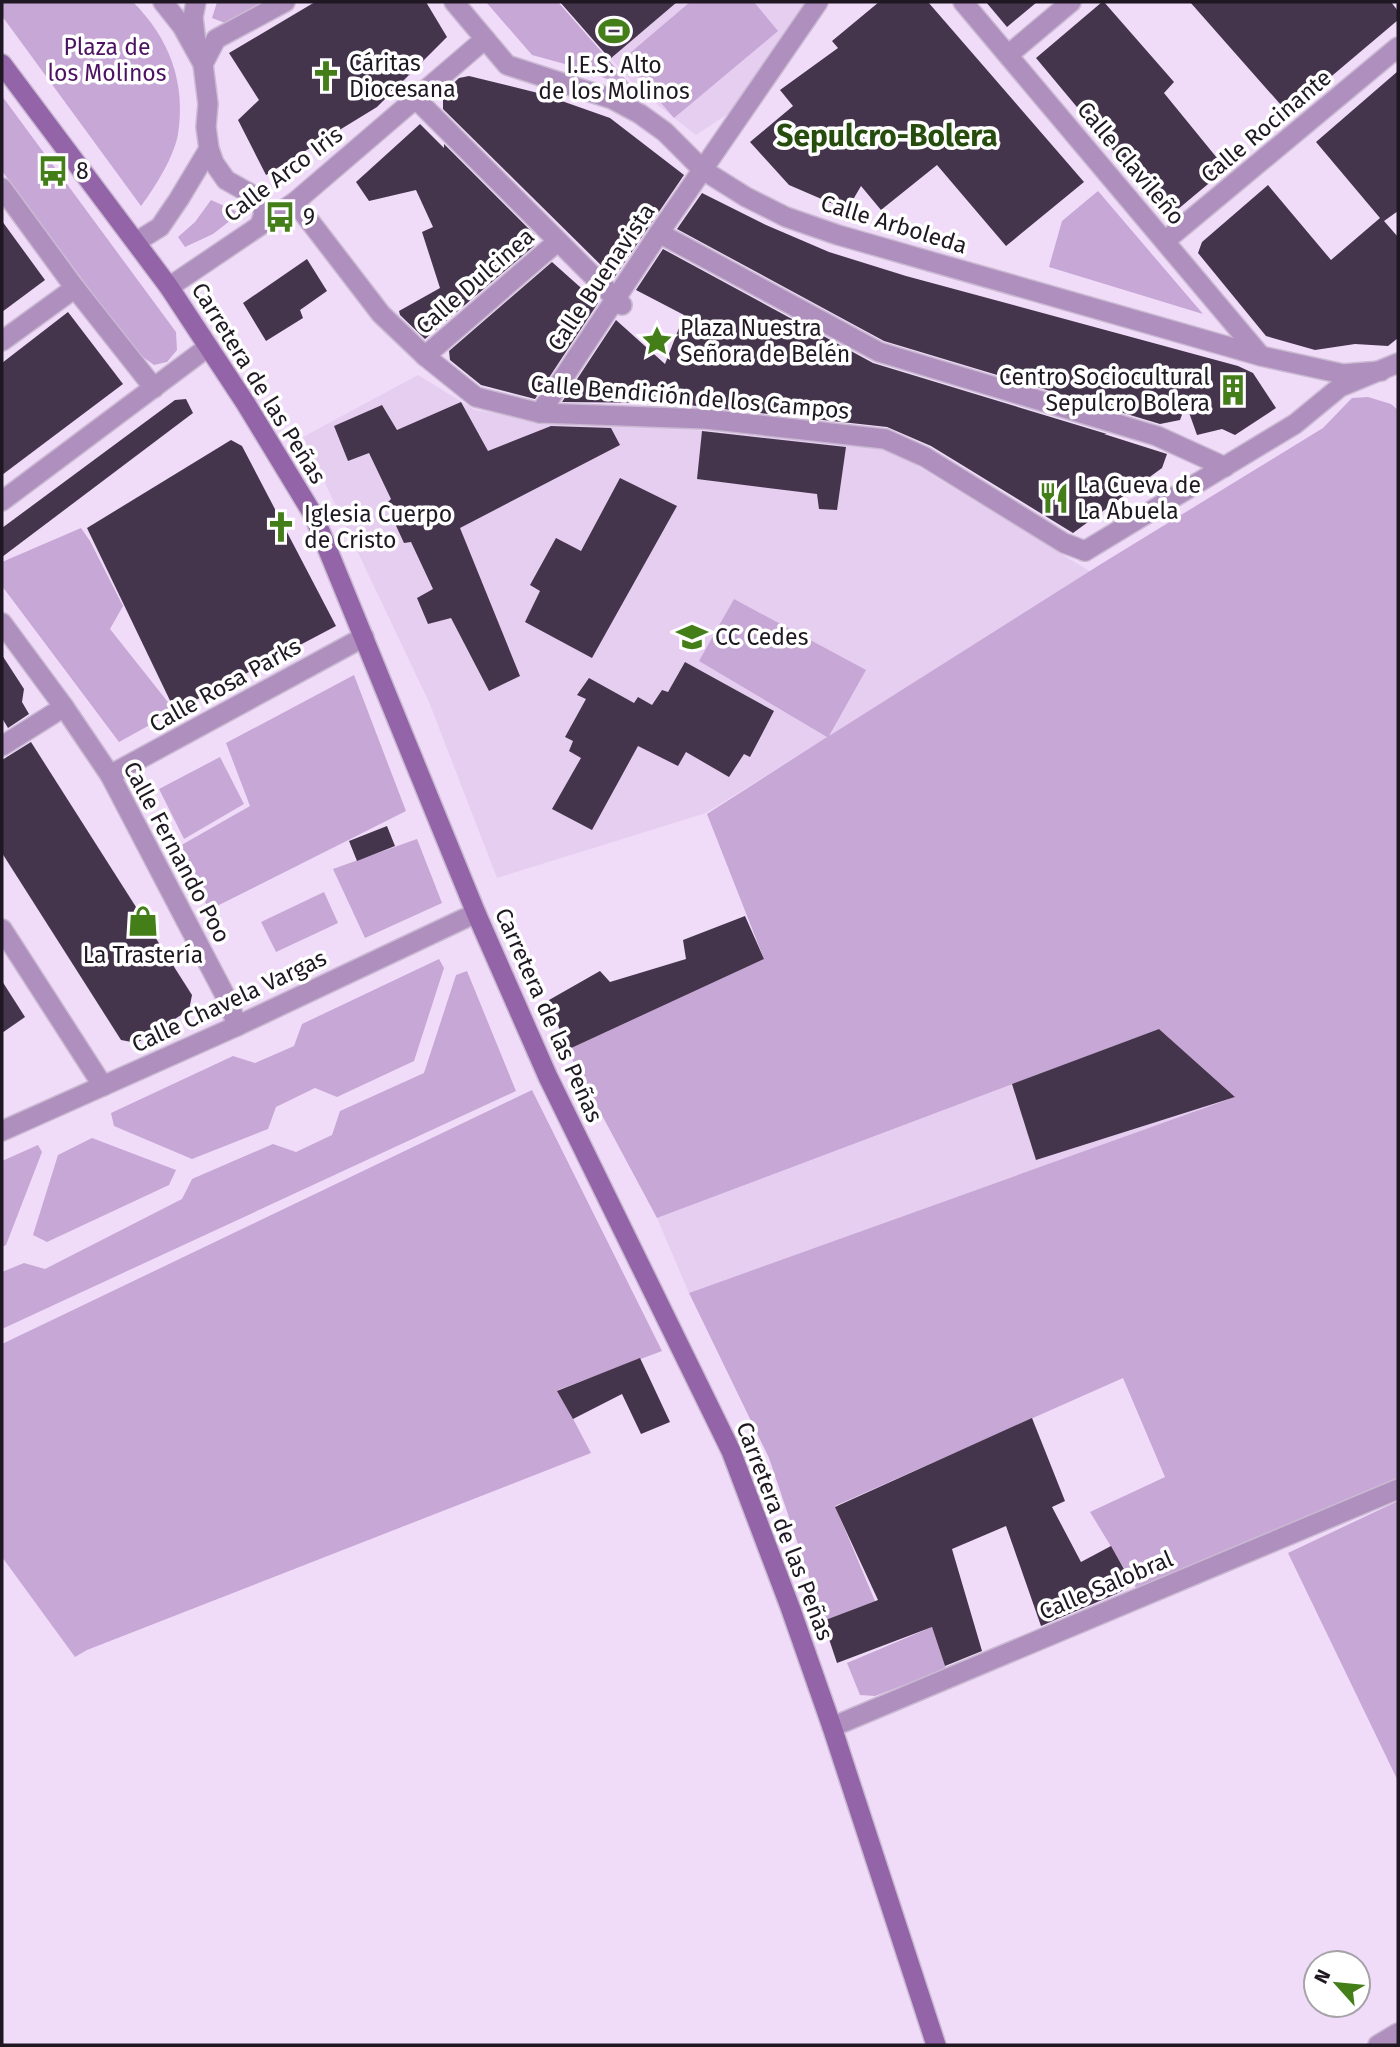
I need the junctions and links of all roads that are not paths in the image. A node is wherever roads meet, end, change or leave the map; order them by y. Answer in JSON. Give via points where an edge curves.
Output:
{"nodes":[{"id":1,"x":163,"y":2,"type":"edge"},
{"id":2,"x":196,"y":2,"type":"edge"},
{"id":3,"x":285,"y":2,"type":"edge"},
{"id":4,"x":454,"y":2,"type":"edge"},
{"id":5,"x":818,"y":2,"type":"edge"},
{"id":6,"x":963,"y":2,"type":"edge"},
{"id":7,"x":1071,"y":2,"type":"edge"},
{"id":8,"x":485,"y":38,"type":"junction"},
{"id":9,"x":1398,"y":47,"type":"edge"},
{"id":10,"x":1008,"y":55,"type":"junction"},
{"id":11,"x":2,"y":64,"type":"edge"},
{"id":12,"x":203,"y":64,"type":"junction"},
{"id":13,"x":416,"y":99,"type":"junction"},
{"id":14,"x":209,"y":149,"type":"junction"},
{"id":15,"x":703,"y":170,"type":"junction"},
{"id":16,"x":2,"y":188,"type":"edge"},
{"id":17,"x":295,"y":202,"type":"junction"},
{"id":18,"x":260,"y":225,"type":"junction"},
{"id":19,"x":659,"y":233,"type":"junction"},
{"id":20,"x":136,"y":242,"type":"junction"},
{"id":21,"x":557,"y":242,"type":"junction"},
{"id":22,"x":1165,"y":242,"type":"junction"},
{"id":23,"x":169,"y":287,"type":"junction"},
{"id":24,"x":75,"y":288,"type":"junction"},
{"id":25,"x":618,"y":303,"type":"junction"},
{"id":26,"x":2,"y":341,"type":"edge"},
{"id":27,"x":208,"y":346,"type":"junction"},
{"id":28,"x":425,"y":356,"type":"junction"},
{"id":29,"x":1261,"y":356,"type":"junction"},
{"id":30,"x":1390,"y":367,"type":"edge"},
{"id":31,"x":1398,"y":382,"type":"edge"},
{"id":32,"x":154,"y":388,"type":"junction"},
{"id":33,"x":540,"y":413,"type":"junction"},
{"id":34,"x":1225,"y":467,"type":"junction"},
{"id":35,"x":2,"y":501,"type":"edge"},
{"id":36,"x":2,"y":623,"type":"edge"},
{"id":37,"x":364,"y":637,"type":"junction"},
{"id":38,"x":64,"y":707,"type":"junction"},
{"id":39,"x":2,"y":746,"type":"edge"},
{"id":40,"x":110,"y":775,"type":"junction"},
{"id":41,"x":476,"y":914,"type":"junction"},
{"id":42,"x":2,"y":929,"type":"edge"},
{"id":43,"x":237,"y":1026,"type":"junction"},
{"id":44,"x":103,"y":1086,"type":"junction"},
{"id":45,"x":2,"y":1132,"type":"edge"},
{"id":46,"x":1398,"y":1489,"type":"edge"},
{"id":47,"x":832,"y":1727,"type":"junction"},
{"id":48,"x":1398,"y":2033,"type":"edge"},
{"id":49,"x":936,"y":2045,"type":"edge"},
{"id":50,"x":1378,"y":2045,"type":"edge"}],
"edges":[{"from":1,"to":12,"type":"street"},
{"from":2,"to":12,"type":"street","via":[[192,17]]},
{"from":3,"to":12,"type":"street","via":[[216,39]]},
{"from":4,"to":8,"type":"street","name":"Calle Arboleda"},
{"from":5,"to":15,"type":"street","name":"Calle Buenavista"},
{"from":6,"to":10,"type":"street","name":"Calle Clavileño"},
{"from":7,"to":10,"type":"street"},
{"from":8,"to":13,"type":"street","name":"Calle Arco Iris"},
{"from":8,"to":15,"type":"street","name":"Calle Arboleda","via":[[507,65],[612,99],[640,114]]},
{"from":9,"to":22,"type":"street","name":"Calle Rocinante"},
{"from":10,"to":22,"type":"street","name":"Calle Clavileño"},
{"from":11,"to":20,"type":"main road","name":"Carretera de las Peñas"},
{"from":12,"to":14,"type":"street"},
{"from":13,"to":17,"type":"street","name":"Calle Arco Iris"},
{"from":13,"to":21,"type":"street"},
{"from":14,"to":18,"type":"street","via":[[226,180],[258,198],[264,213]]},
{"from":14,"to":20,"type":"street","via":[[160,228]]},
{"from":15,"to":19,"type":"street","name":"Calle Buenavista"},
{"from":15,"to":29,"type":"street","name":"Calle Arboleda","via":[[786,217],[838,235]]},
{"from":16,"to":24,"type":"street"},
{"from":17,"to":18,"type":"street","name":"Calle Arco Iris"},
{"from":17,"to":28,"type":"street","name":"Calle Bendición de los Campos","via":[[381,314]]},
{"from":18,"to":23,"type":"street","name":"Calle Arco Iris"},
{"from":19,"to":25,"type":"street","name":"Calle Buenavista"},
{"from":19,"to":34,"type":"street","via":[[878,352],[1157,436]]},
{"from":20,"to":23,"type":"main road","name":"Carretera de las Peñas"},
{"from":21,"to":25,"type":"street"},
{"from":21,"to":28,"type":"street","name":"Calle Dulcinea"},
{"from":22,"to":29,"type":"street","name":"Calle Clavileño"},
{"from":23,"to":27,"type":"main road","name":"Carretera de las Peñas"},
{"from":24,"to":26,"type":"street"},
{"from":24,"to":32,"type":"street"},
{"from":25,"to":33,"type":"street","name":"Calle Buenavista"},
{"from":27,"to":32,"type":"street"},
{"from":27,"to":37,"type":"main road","name":"Carretera de las Peñas","via":[[314,516]]},
{"from":28,"to":33,"type":"street","name":"Calle Bendición de los Campos","via":[[475,397]]},
{"from":29,"to":30,"type":"street","name":"Calle Arboleda","via":[[1343,374]]},
{"from":30,"to":31,"type":"street"},
{"from":30,"to":34,"type":"street","name":"Calle Bendición de los Campos","via":[[1340,387],[1296,424]]},
{"from":32,"to":35,"type":"street"},
{"from":33,"to":34,"type":"street","name":"Calle Bendición de los Campos","via":[[705,419],[885,439],[925,457],[1085,551]]},
{"from":36,"to":38,"type":"street","name":"Calle Fernando Poo"},
{"from":37,"to":40,"type":"street","name":"Calle Rosa Parks"},
{"from":37,"to":41,"type":"main road","name":"Carretera de las Peñas"},
{"from":38,"to":39,"type":"street"},
{"from":38,"to":40,"type":"street","name":"Calle Fernando Poo"},
{"from":40,"to":43,"type":"street","name":"Calle Fernando Poo"},
{"from":41,"to":43,"type":"street","name":"Calle Chavela Vargas"},
{"from":41,"to":47,"type":"main road","name":"Carretera de las Peñas","via":[[548,1077],[731,1451]]},
{"from":42,"to":44,"type":"street"},
{"from":43,"to":44,"type":"street","name":"Calle Chavela Vargas"},
{"from":44,"to":45,"type":"street","name":"Calle Chavela Vargas"},
{"from":46,"to":47,"type":"street","name":"Calle Salobral"},
{"from":47,"to":49,"type":"main road","name":"Carretera de las Peñas"},
{"from":48,"to":50,"type":"street"}]}
